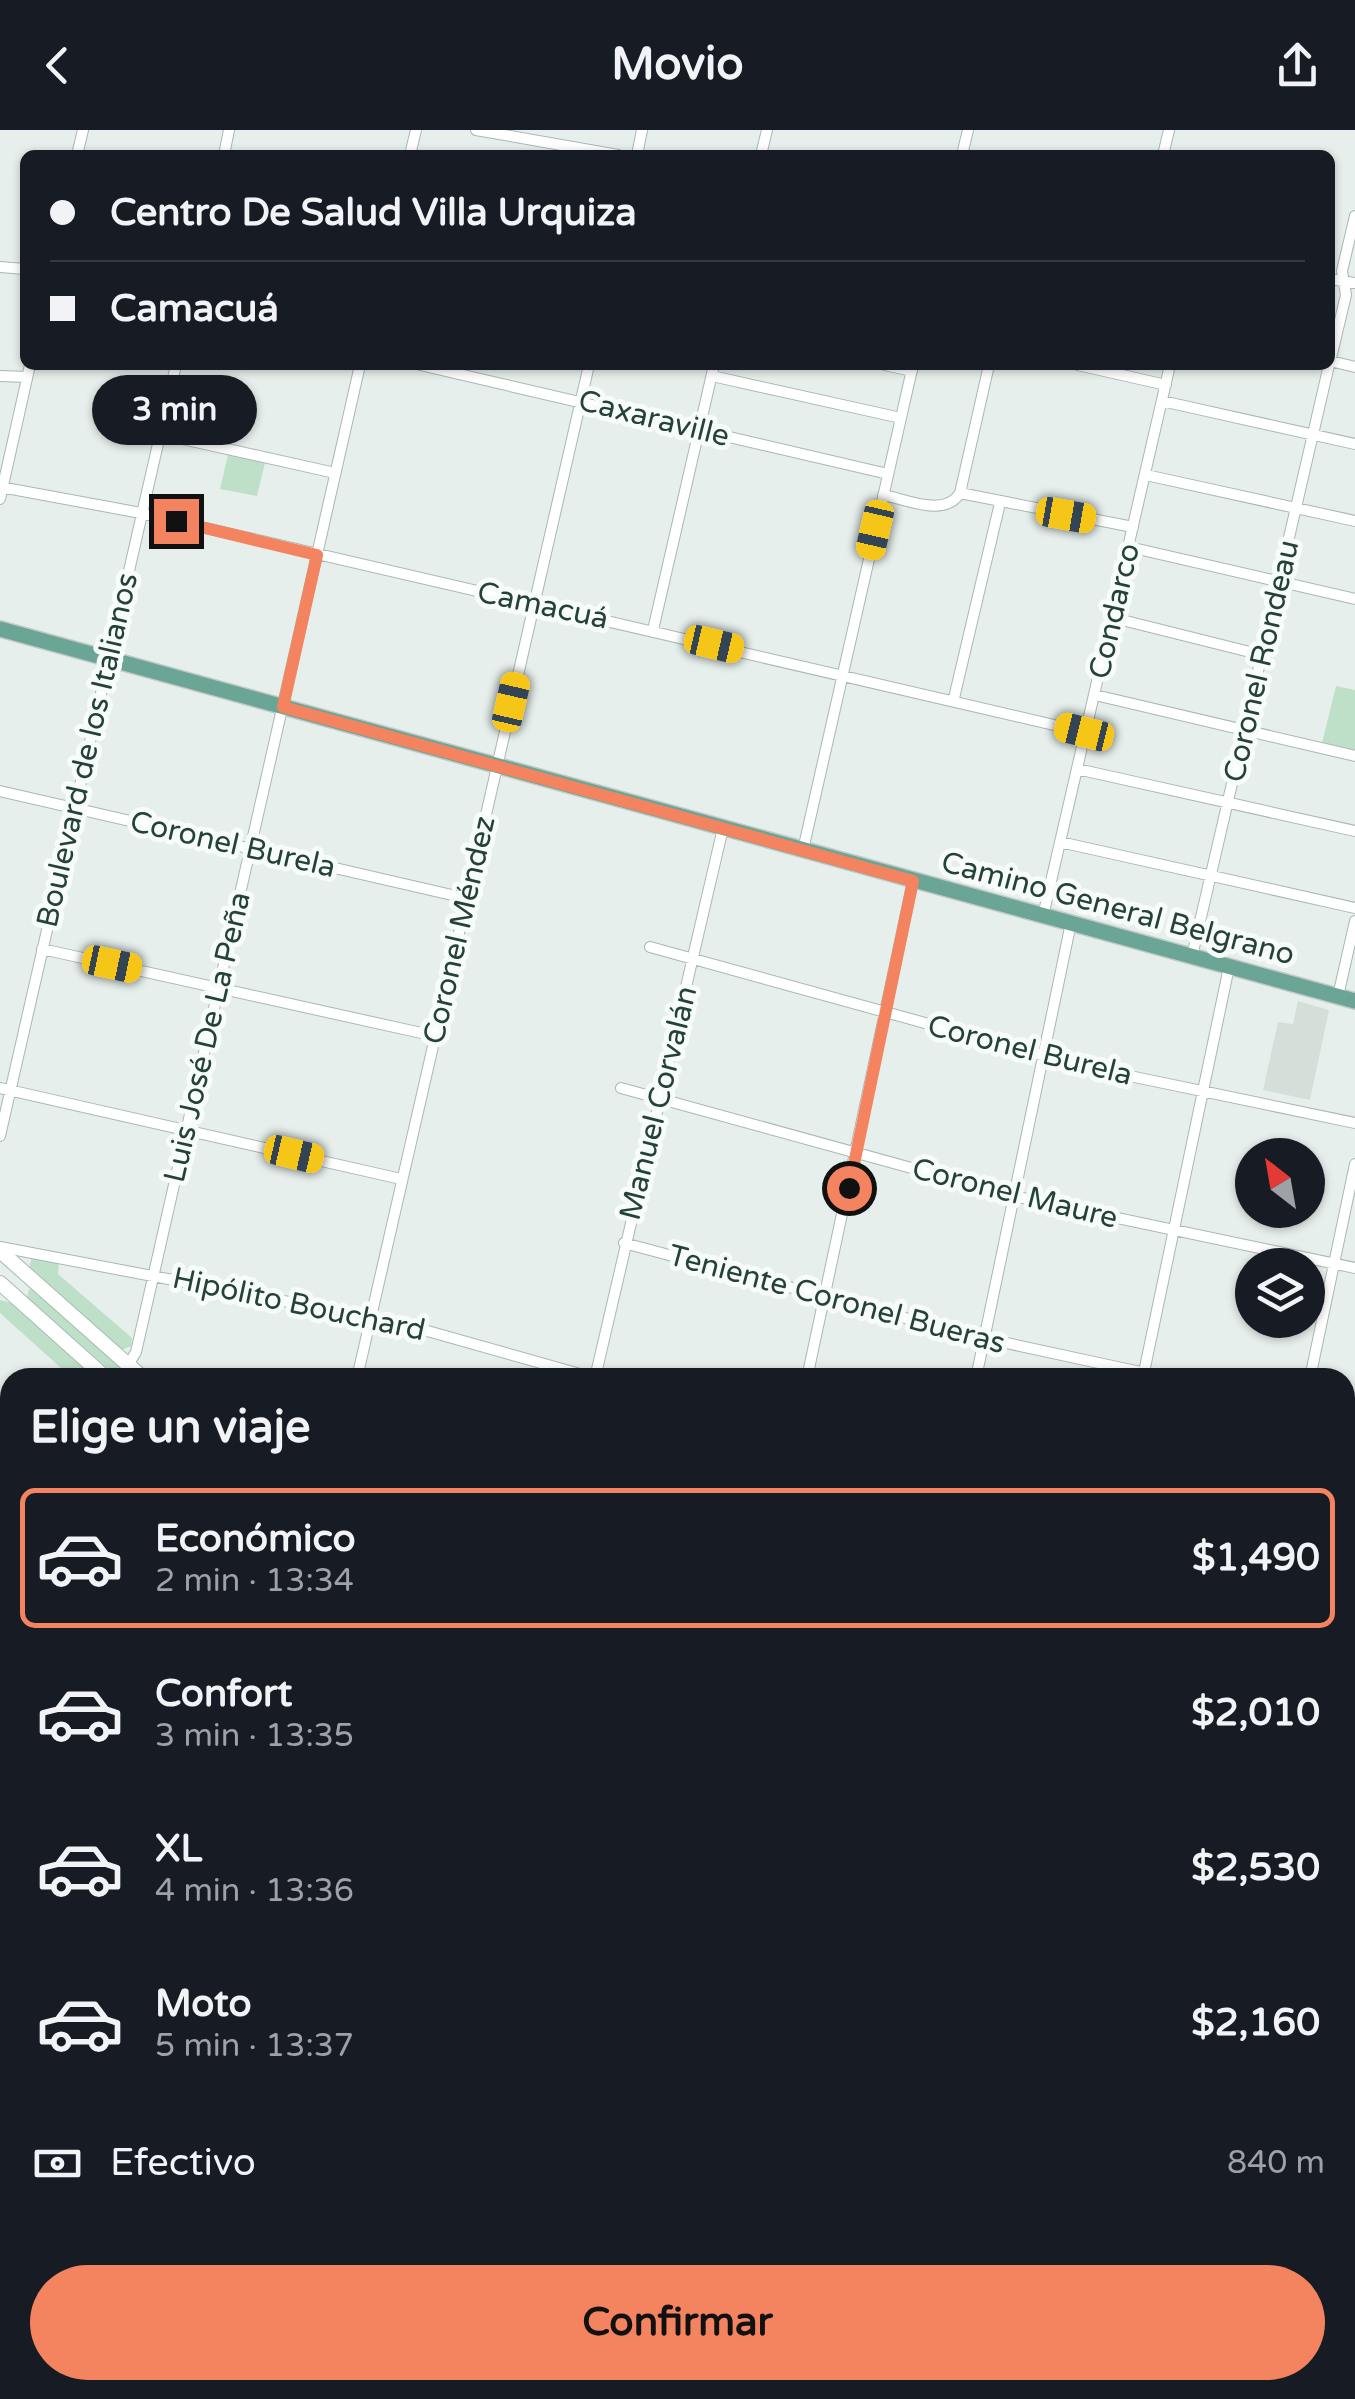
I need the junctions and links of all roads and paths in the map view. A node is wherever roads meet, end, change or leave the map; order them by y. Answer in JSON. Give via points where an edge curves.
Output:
{"nodes":[{"id":1,"x":476,"y":130,"type":"edge"},
{"id":2,"x":590,"y":150,"type":"edge"},
{"id":3,"x":1355,"y":216,"type":"edge"},
{"id":4,"x":1350,"y":282,"type":"edge"},
{"id":5,"x":1335,"y":341,"type":"edge"},
{"id":6,"x":175,"y":370,"type":"edge"},
{"id":7,"x":359,"y":370,"type":"edge"},
{"id":8,"x":443,"y":370,"type":"edge"},
{"id":9,"x":588,"y":370,"type":"edge"},
{"id":10,"x":713,"y":370,"type":"edge"},
{"id":11,"x":913,"y":370,"type":"edge"},
{"id":12,"x":988,"y":370,"type":"edge"},
{"id":13,"x":1100,"y":370,"type":"edge"},
{"id":14,"x":1169,"y":370,"type":"edge"},
{"id":15,"x":1328,"y":370,"type":"edge"},
{"id":16,"x":28,"y":371,"type":"edge"},
{"id":17,"x":0,"y":376,"type":"edge"},
{"id":18,"x":1166,"y":385,"type":"junction"},
{"id":19,"x":581,"y":400,"type":"junction"},
{"id":20,"x":1162,"y":400,"type":"junction"},
{"id":21,"x":902,"y":418,"type":"junction"},
{"id":22,"x":699,"y":430,"type":"junction"},
{"id":23,"x":160,"y":434,"type":"junction"},
{"id":24,"x":1313,"y":434,"type":"junction"},
{"id":25,"x":1355,"y":444,"type":"edge"},
{"id":26,"x":335,"y":474,"type":"junction"},
{"id":27,"x":888,"y":474,"type":"junction"},
{"id":28,"x":1146,"y":475,"type":"junction"},
{"id":29,"x":1,"y":491,"type":"edge"},
{"id":30,"x":960,"y":493,"type":"junction"},
{"id":31,"x":883,"y":494,"type":"junction"},
{"id":32,"x":1000,"y":503,"type":"junction"},
{"id":33,"x":1297,"y":508,"type":"junction"},
{"id":34,"x":142,"y":513,"type":"junction"},
{"id":35,"x":1355,"y":522,"type":"edge"},
{"id":36,"x":1133,"y":526,"type":"junction"},
{"id":37,"x":1129,"y":547,"type":"junction"},
{"id":38,"x":317,"y":555,"type":"junction"},
{"id":39,"x":1279,"y":582,"type":"junction"},
{"id":40,"x":1355,"y":599,"type":"edge"},
{"id":41,"x":534,"y":604,"type":"junction"},
{"id":42,"x":1114,"y":618,"type":"junction"},
{"id":43,"x":0,"y":629,"type":"edge"},
{"id":44,"x":653,"y":630,"type":"junction"},
{"id":45,"x":1262,"y":654,"type":"junction"},
{"id":46,"x":110,"y":658,"type":"junction"},
{"id":47,"x":842,"y":674,"type":"junction"},
{"id":48,"x":1095,"y":695,"type":"junction"},
{"id":49,"x":954,"y":698,"type":"junction"},
{"id":50,"x":283,"y":707,"type":"junction"},
{"id":51,"x":1245,"y":730,"type":"junction"},
{"id":52,"x":1084,"y":732,"type":"junction"},
{"id":53,"x":1355,"y":756,"type":"edge"},
{"id":54,"x":496,"y":767,"type":"junction"},
{"id":55,"x":1077,"y":769,"type":"junction"},
{"id":56,"x":0,"y":791,"type":"edge"},
{"id":57,"x":1228,"y":804,"type":"junction"},
{"id":58,"x":74,"y":808,"type":"junction"},
{"id":59,"x":723,"y":828,"type":"junction"},
{"id":60,"x":1355,"y":831,"type":"edge"},
{"id":61,"x":1060,"y":842,"type":"junction"},
{"id":62,"x":250,"y":848,"type":"junction"},
{"id":63,"x":802,"y":850,"type":"junction"},
{"id":64,"x":1212,"y":876,"type":"junction"},
{"id":65,"x":913,"y":881,"type":"junction"},
{"id":66,"x":465,"y":898,"type":"junction"},
{"id":67,"x":1355,"y":908,"type":"edge"},
{"id":68,"x":1043,"y":916,"type":"junction"},
{"id":69,"x":1355,"y":921,"type":"edge"},
{"id":70,"x":1070,"y":923,"type":"junction"},
{"id":71,"x":650,"y":948,"type":"dead end"},
{"id":72,"x":42,"y":949,"type":"junction"},
{"id":73,"x":1192,"y":956,"type":"junction"},
{"id":74,"x":692,"y":960,"type":"junction"},
{"id":75,"x":1230,"y":967,"type":"junction"},
{"id":76,"x":218,"y":988,"type":"junction"},
{"id":77,"x":1338,"y":996,"type":"junction"},
{"id":78,"x":1355,"y":1001,"type":"edge"},
{"id":79,"x":886,"y":1014,"type":"junction"},
{"id":80,"x":435,"y":1036,"type":"junction"},
{"id":81,"x":1044,"y":1056,"type":"junction"},
{"id":82,"x":621,"y":1088,"type":"dead end"},
{"id":83,"x":1204,"y":1089,"type":"junction"},
{"id":84,"x":4,"y":1090,"type":"edge"},
{"id":85,"x":658,"y":1098,"type":"junction"},
{"id":86,"x":1355,"y":1123,"type":"edge"},
{"id":87,"x":186,"y":1128,"type":"junction"},
{"id":88,"x":0,"y":1136,"type":"edge"},
{"id":89,"x":856,"y":1153,"type":"junction"},
{"id":90,"x":1355,"y":1164,"type":"edge"},
{"id":91,"x":401,"y":1179,"type":"junction"},
{"id":92,"x":1013,"y":1196,"type":"junction"},
{"id":93,"x":1175,"y":1232,"type":"junction"},
{"id":94,"x":624,"y":1243,"type":"junction"},
{"id":95,"x":0,"y":1249,"type":"edge"},
{"id":96,"x":1334,"y":1264,"type":"junction"},
{"id":97,"x":1355,"y":1268,"type":"edge"},
{"id":98,"x":154,"y":1274,"type":"junction"},
{"id":99,"x":0,"y":1283,"type":"edge"},
{"id":100,"x":826,"y":1295,"type":"junction"},
{"id":101,"x":8,"y":1296,"type":"edge"},
{"id":102,"x":371,"y":1317,"type":"junction"},
{"id":103,"x":984,"y":1338,"type":"junction"},
{"id":104,"x":128,"y":1365,"type":"junction"},
{"id":105,"x":94,"y":1368,"type":"edge"},
{"id":106,"x":131,"y":1368,"type":"edge"},
{"id":107,"x":359,"y":1368,"type":"edge"},
{"id":108,"x":557,"y":1368,"type":"edge"},
{"id":109,"x":596,"y":1368,"type":"edge"},
{"id":110,"x":809,"y":1368,"type":"edge"},
{"id":111,"x":978,"y":1368,"type":"edge"},
{"id":112,"x":1113,"y":1368,"type":"edge"},
{"id":113,"x":1145,"y":1368,"type":"edge"},
{"id":114,"x":1312,"y":1368,"type":"edge"}],
"edges":[{"from":1,"to":2,"type":"street"},
{"from":3,"to":4,"type":"street","name":"Coronel Rondeau","via":[[1343,267]]},
{"from":4,"to":5,"type":"street","name":"Coronel Rondeau"},
{"from":6,"to":23,"type":"street","name":"Boulevard de los Italianos"},
{"from":7,"to":26,"type":"street","name":"Luis José De La Peña"},
{"from":8,"to":19,"type":"street","name":"Caxaraville"},
{"from":9,"to":19,"type":"street","name":"Coronel Méndez"},
{"from":10,"to":21,"type":"street"},
{"from":10,"to":22,"type":"street"},
{"from":11,"to":21,"type":"street"},
{"from":12,"to":30,"type":"street"},
{"from":13,"to":18,"type":"street"},
{"from":14,"to":18,"type":"street","name":"Condarco"},
{"from":15,"to":24,"type":"street","name":"Coronel Rondeau"},
{"from":16,"to":17,"type":"street"},
{"from":16,"to":29,"type":"street"},
{"from":18,"to":20,"type":"street","name":"Condarco"},
{"from":19,"to":22,"type":"street","name":"Caxaraville"},
{"from":19,"to":41,"type":"street","name":"Coronel Méndez"},
{"from":20,"to":24,"type":"street"},
{"from":20,"to":28,"type":"street","name":"Condarco"},
{"from":21,"to":27,"type":"street"},
{"from":22,"to":27,"type":"street","name":"Caxaraville"},
{"from":22,"to":44,"type":"street"},
{"from":23,"to":26,"type":"street"},
{"from":23,"to":34,"type":"street","name":"Boulevard de los Italianos"},
{"from":24,"to":25,"type":"street"},
{"from":24,"to":33,"type":"street","name":"Coronel Rondeau"},
{"from":26,"to":38,"type":"street","name":"Luis José De La Peña"},
{"from":27,"to":31,"type":"street"},
{"from":28,"to":33,"type":"street"},
{"from":28,"to":36,"type":"street","name":"Condarco"},
{"from":29,"to":34,"type":"street","name":"Camacuá"},
{"from":30,"to":31,"type":"street","via":[[941,507]]},
{"from":30,"to":32,"type":"street"},
{"from":31,"to":47,"type":"street"},
{"from":32,"to":36,"type":"street"},
{"from":32,"to":49,"type":"street"},
{"from":33,"to":35,"type":"street"},
{"from":33,"to":39,"type":"street","name":"Coronel Rondeau"},
{"from":34,"to":38,"type":"street","name":"Camacuá"},
{"from":34,"to":46,"type":"street","name":"Boulevard de los Italianos"},
{"from":36,"to":37,"type":"street","name":"Condarco"},
{"from":37,"to":39,"type":"street"},
{"from":37,"to":42,"type":"street","name":"Condarco"},
{"from":38,"to":41,"type":"street","name":"Camacuá"},
{"from":38,"to":50,"type":"street","name":"Luis José De La Peña"},
{"from":39,"to":40,"type":"street"},
{"from":39,"to":45,"type":"street","name":"Coronel Rondeau"},
{"from":41,"to":44,"type":"street","name":"Camacuá"},
{"from":41,"to":54,"type":"street","name":"Coronel Méndez"},
{"from":42,"to":45,"type":"street"},
{"from":42,"to":48,"type":"street","name":"Condarco"},
{"from":43,"to":46,"type":"main road","name":"Camino General Belgrano"},
{"from":44,"to":47,"type":"street","name":"Camacuá"},
{"from":45,"to":51,"type":"street","name":"Coronel Rondeau"},
{"from":46,"to":50,"type":"main road","name":"Camino General Belgrano"},
{"from":46,"to":58,"type":"street","name":"Boulevard de los Italianos"},
{"from":47,"to":49,"type":"street","name":"Camacuá"},
{"from":47,"to":63,"type":"street"},
{"from":48,"to":51,"type":"street"},
{"from":48,"to":52,"type":"street","name":"Condarco"},
{"from":49,"to":52,"type":"street","name":"Camacuá"},
{"from":50,"to":54,"type":"main road","name":"Camino General Belgrano"},
{"from":50,"to":62,"type":"street","name":"Luis José De La Peña"},
{"from":51,"to":53,"type":"street"},
{"from":51,"to":57,"type":"street","name":"Coronel Rondeau"},
{"from":52,"to":55,"type":"street","name":"Condarco"},
{"from":54,"to":59,"type":"main road","name":"Camino General Belgrano"},
{"from":54,"to":66,"type":"street","name":"Coronel Méndez"},
{"from":55,"to":57,"type":"street"},
{"from":55,"to":61,"type":"street","name":"Condarco"},
{"from":56,"to":58,"type":"street","name":"Coronel Burela"},
{"from":57,"to":60,"type":"street"},
{"from":57,"to":64,"type":"street","name":"Coronel Rondeau"},
{"from":58,"to":62,"type":"street","name":"Coronel Burela"},
{"from":58,"to":72,"type":"street","name":"Boulevard de los Italianos"},
{"from":59,"to":63,"type":"main road","name":"Camino General Belgrano"},
{"from":59,"to":74,"type":"street","name":"Manuel Corvalán"},
{"from":61,"to":64,"type":"street"},
{"from":61,"to":68,"type":"street","name":"Condarco"},
{"from":62,"to":66,"type":"street","name":"Coronel Burela"},
{"from":62,"to":76,"type":"street","name":"Luis José De La Peña"},
{"from":63,"to":65,"type":"main road","name":"Camino General Belgrano"},
{"from":64,"to":67,"type":"street"},
{"from":64,"to":73,"type":"street","name":"Coronel Rondeau"},
{"from":65,"to":68,"type":"main road","name":"Camino General Belgrano"},
{"from":65,"to":79,"type":"street"},
{"from":66,"to":80,"type":"street","name":"Coronel Méndez"},
{"from":68,"to":70,"type":"main road","name":"Camino General Belgrano"},
{"from":69,"to":77,"type":"street"},
{"from":70,"to":73,"type":"main road","name":"Camino General Belgrano"},
{"from":70,"to":81,"type":"street"},
{"from":71,"to":74,"type":"street","name":"Coronel Burela"},
{"from":72,"to":76,"type":"street"},
{"from":72,"to":84,"type":"street","name":"Boulevard de los Italianos"},
{"from":73,"to":75,"type":"main road","name":"Camino General Belgrano"},
{"from":74,"to":79,"type":"street","name":"Coronel Burela"},
{"from":74,"to":85,"type":"street","name":"Manuel Corvalán"},
{"from":75,"to":77,"type":"main road","name":"Camino General Belgrano"},
{"from":75,"to":83,"type":"street"},
{"from":76,"to":80,"type":"street"},
{"from":76,"to":87,"type":"street","name":"Luis José De La Peña"},
{"from":77,"to":78,"type":"main road","name":"Camino General Belgrano"},
{"from":79,"to":81,"type":"street","name":"Coronel Burela"},
{"from":79,"to":89,"type":"street"},
{"from":80,"to":91,"type":"street","name":"Coronel Méndez"},
{"from":81,"to":83,"type":"street","name":"Coronel Burela"},
{"from":81,"to":92,"type":"street"},
{"from":82,"to":85,"type":"street","name":"Coronel Maure"},
{"from":83,"to":86,"type":"street","name":"Coronel Burela"},
{"from":83,"to":93,"type":"street"},
{"from":84,"to":87,"type":"street"},
{"from":84,"to":88,"type":"street","name":"Boulevard de los Italianos"},
{"from":85,"to":89,"type":"street","name":"Coronel Maure"},
{"from":85,"to":94,"type":"street","name":"Manuel Corvalán"},
{"from":87,"to":91,"type":"street"},
{"from":87,"to":98,"type":"street","name":"Luis José De La Peña"},
{"from":89,"to":92,"type":"street","name":"Coronel Maure"},
{"from":89,"to":100,"type":"street"},
{"from":90,"to":96,"type":"street"},
{"from":91,"to":102,"type":"street","name":"Coronel Méndez"},
{"from":92,"to":93,"type":"street","name":"Coronel Maure"},
{"from":92,"to":103,"type":"street"},
{"from":93,"to":96,"type":"street","name":"Coronel Maure"},
{"from":93,"to":113,"type":"street"},
{"from":94,"to":100,"type":"street","name":"Teniente Coronel Bueras"},
{"from":94,"to":109,"type":"street","name":"Manuel Corvalán"},
{"from":95,"to":98,"type":"street","name":"Hipólito Bouchard"},
{"from":95,"to":104,"type":"main road"},
{"from":96,"to":97,"type":"street","name":"Coronel Maure"},
{"from":96,"to":114,"type":"street"},
{"from":98,"to":102,"type":"street","name":"Hipólito Bouchard"},
{"from":98,"to":104,"type":"street","name":"Luis José De La Peña"},
{"from":99,"to":101,"type":"main road"},
{"from":100,"to":103,"type":"street","name":"Teniente Coronel Bueras"},
{"from":100,"to":110,"type":"street"},
{"from":101,"to":105,"type":"main road"},
{"from":102,"to":107,"type":"street","name":"Coronel Méndez"},
{"from":102,"to":108,"type":"street","name":"Hipólito Bouchard"},
{"from":103,"to":111,"type":"street"},
{"from":103,"to":112,"type":"street","name":"Teniente Coronel Bueras"},
{"from":104,"to":106,"type":"main road"}]}
